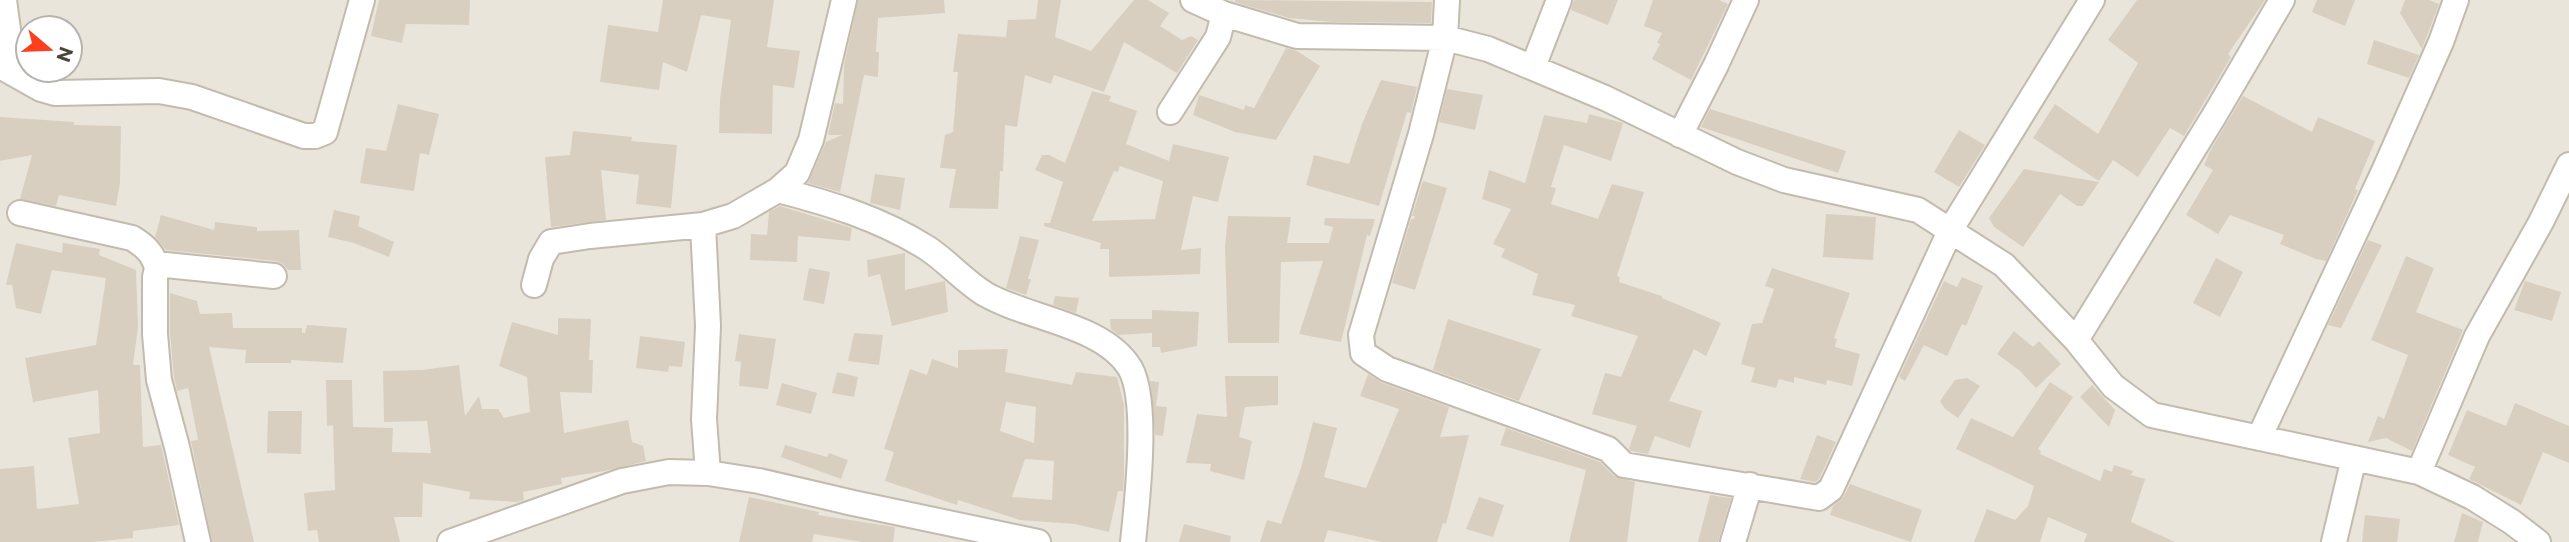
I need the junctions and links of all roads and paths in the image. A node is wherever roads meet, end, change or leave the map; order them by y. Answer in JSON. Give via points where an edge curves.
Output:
{"nodes":[{"id":1,"x":4,"y":0,"type":"edge"},
{"id":2,"x":362,"y":0,"type":"edge"},
{"id":3,"x":844,"y":0,"type":"edge"},
{"id":4,"x":1193,"y":0,"type":"edge"},
{"id":5,"x":1447,"y":0,"type":"edge"},
{"id":6,"x":1559,"y":0,"type":"edge"},
{"id":7,"x":1746,"y":0,"type":"edge"},
{"id":8,"x":2092,"y":0,"type":"edge"},
{"id":9,"x":2282,"y":0,"type":"edge"},
{"id":10,"x":2456,"y":0,"type":"edge"},
{"id":11,"x":1224,"y":14,"type":"junction"},
{"id":12,"x":1446,"y":38,"type":"junction"},
{"id":13,"x":1533,"y":66,"type":"junction"},
{"id":14,"x":7,"y":70,"type":"edge"},
{"id":15,"x":1170,"y":112,"type":"dead end"},
{"id":16,"x":1680,"y":135,"type":"junction"},
{"id":17,"x":2569,"y":165,"type":"edge"},
{"id":18,"x":778,"y":190,"type":"junction"},
{"id":19,"x":20,"y":213,"type":"dead end"},
{"id":20,"x":703,"y":225,"type":"junction"},
{"id":21,"x":1951,"y":229,"type":"junction"},
{"id":22,"x":157,"y":268,"type":"junction"},
{"id":23,"x":274,"y":276,"type":"dead end"},
{"id":24,"x":534,"y":285,"type":"dead end"},
{"id":25,"x":2076,"y":340,"type":"junction"},
{"id":26,"x":2259,"y":438,"type":"junction"},
{"id":27,"x":2354,"y":458,"type":"junction"},
{"id":28,"x":2419,"y":472,"type":"junction"},
{"id":29,"x":708,"y":473,"type":"junction"},
{"id":30,"x":1750,"y":485,"type":"junction"},
{"id":31,"x":983,"y":536,"type":"edge"},
{"id":32,"x":198,"y":542,"type":"edge"},
{"id":33,"x":450,"y":542,"type":"edge"},
{"id":34,"x":1038,"y":542,"type":"edge"},
{"id":35,"x":1133,"y":542,"type":"edge"},
{"id":36,"x":1734,"y":542,"type":"edge"},
{"id":37,"x":2334,"y":542,"type":"edge"},
{"id":38,"x":2538,"y":542,"type":"edge"}],
"edges":[{"from":1,"to":14,"type":"street"},
{"from":2,"to":14,"type":"street","via":[[325,132],[316,136],[159,91],[55,93]]},
{"from":3,"to":18,"type":"street","via":[[811,140],[797,173]]},
{"from":4,"to":11,"type":"street"},
{"from":5,"to":12,"type":"street"},
{"from":6,"to":13,"type":"street"},
{"from":7,"to":16,"type":"street"},
{"from":8,"to":21,"type":"street"},
{"from":9,"to":25,"type":"street"},
{"from":10,"to":26,"type":"street","via":[[2384,171]]},
{"from":11,"to":12,"type":"street","via":[[1297,36]]},
{"from":11,"to":15,"type":"street","via":[[1218,37]]},
{"from":12,"to":13,"type":"street"},
{"from":12,"to":30,"type":"street","via":[[1361,335],[1363,353],[1387,369],[1608,449],[1624,465]]},
{"from":13,"to":16,"type":"street"},
{"from":16,"to":21,"type":"street","via":[[1784,180],[1919,210]]},
{"from":17,"to":28,"type":"street","via":[[2477,336]]},
{"from":18,"to":20,"type":"street","via":[[733,216]]},
{"from":18,"to":35,"type":"street","via":[[830,203],[882,225],[928,248],[986,294],[1104,341],[1129,367],[1139,390]]},
{"from":19,"to":22,"type":"street","via":[[132,238],[153,256]]},
{"from":20,"to":24,"type":"street","via":[[551,242]]},
{"from":20,"to":29,"type":"street"},
{"from":21,"to":25,"type":"street","via":[[2004,265]]},
{"from":21,"to":30,"type":"street","via":[[1831,489],[1819,498]]},
{"from":22,"to":23,"type":"street","via":[[166,265]]},
{"from":22,"to":32,"type":"street","via":[[154,298],[159,380]]},
{"from":25,"to":26,"type":"street","via":[[2113,386],[2152,415]]},
{"from":26,"to":27,"type":"street"},
{"from":27,"to":28,"type":"street"},
{"from":27,"to":37,"type":"street"},
{"from":28,"to":38,"type":"street","via":[[2472,496]]},
{"from":29,"to":31,"type":"street","via":[[759,481]]},
{"from":29,"to":33,"type":"street","via":[[669,472],[622,481]]},
{"from":30,"to":36,"type":"street"},
{"from":31,"to":34,"type":"street"}]}
